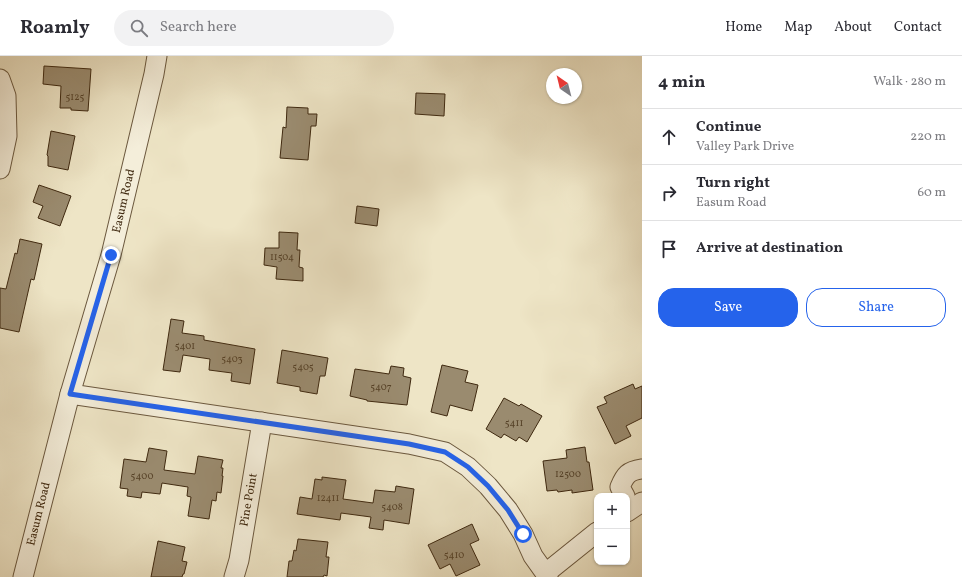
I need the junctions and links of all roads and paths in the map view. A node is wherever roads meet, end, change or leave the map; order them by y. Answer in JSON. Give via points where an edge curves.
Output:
{"nodes":[{"id":1,"x":157,"y":56,"type":"edge"},
{"id":2,"x":0,"y":79,"type":"edge"},
{"id":3,"x":0,"y":169,"type":"edge"},
{"id":4,"x":70,"y":394,"type":"junction"},
{"id":5,"x":262,"y":422,"type":"junction"},
{"id":6,"x":642,"y":469,"type":"edge"},
{"id":7,"x":632,"y":503,"type":"edge"},
{"id":8,"x":594,"y":535,"type":"edge"},
{"id":9,"x":547,"y":575,"type":"edge"},
{"id":10,"x":23,"y":577,"type":"edge"},
{"id":11,"x":234,"y":577,"type":"edge"}],
"edges":[{"from":1,"to":4,"type":"street","name":"Easum Road","via":[[111,255]]},
{"from":2,"to":3,"type":"street","via":[[6,96],[7,136]]},
{"from":4,"to":5,"type":"street"},
{"from":4,"to":10,"type":"street","name":"Easum Road"},
{"from":5,"to":9,"type":"street","via":[[409,444],[445,452],[468,467],[508,510]]},
{"from":5,"to":11,"type":"street","name":"Pine Point"},
{"from":6,"to":7,"type":"street","via":[[633,470],[624,477],[620,487]]},
{"from":8,"to":9,"type":"street"}]}
